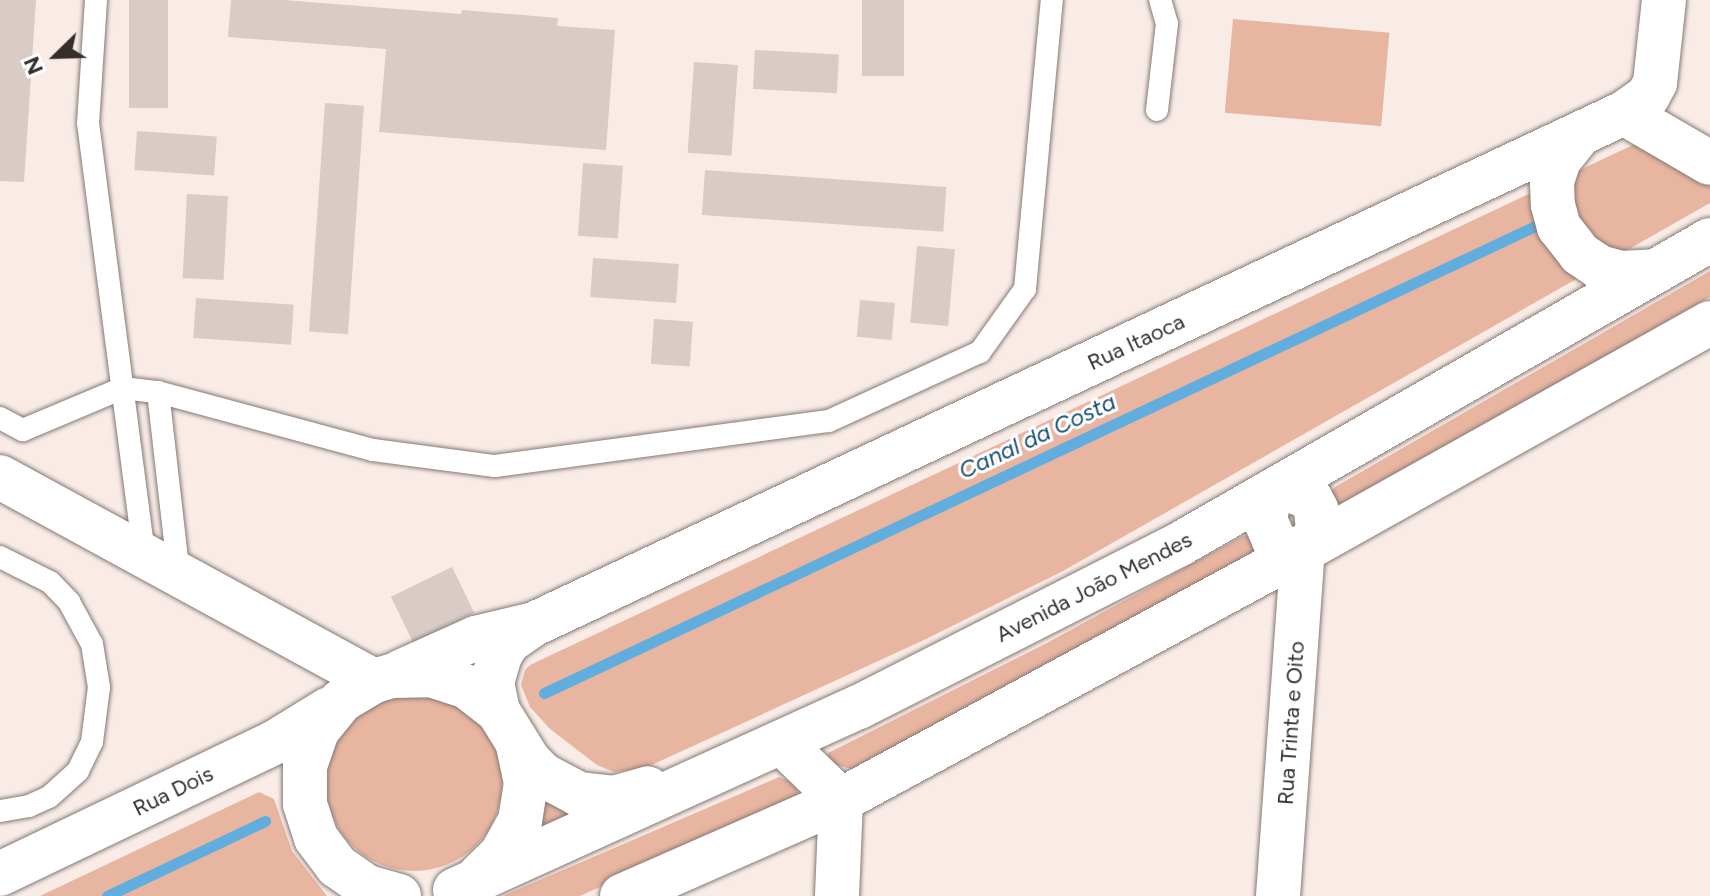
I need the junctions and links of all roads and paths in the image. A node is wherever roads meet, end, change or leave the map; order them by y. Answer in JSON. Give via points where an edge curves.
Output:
{"nodes":[{"id":1,"x":96,"y":0,"type":"edge"},
{"id":2,"x":1052,"y":0,"type":"edge"},
{"id":3,"x":1160,"y":0,"type":"edge"},
{"id":4,"x":1664,"y":0,"type":"edge"},
{"id":5,"x":1157,"y":110,"type":"dead end"},
{"id":6,"x":1624,"y":113,"type":"junction"},
{"id":7,"x":1580,"y":134,"type":"junction"},
{"id":8,"x":1699,"y":157,"type":"edge"},
{"id":9,"x":1710,"y":191,"type":"edge"},
{"id":10,"x":1705,"y":235,"type":"edge"},
{"id":11,"x":1656,"y":271,"type":"junction"},
{"id":12,"x":1710,"y":323,"type":"edge"},
{"id":13,"x":123,"y":388,"type":"junction"},
{"id":14,"x":158,"y":392,"type":"junction"},
{"id":15,"x":0,"y":418,"type":"edge"},
{"id":16,"x":0,"y":477,"type":"edge"},
{"id":17,"x":1291,"y":520,"type":"junction"},
{"id":18,"x":0,"y":557,"type":"edge"},
{"id":19,"x":162,"y":566,"type":"junction"},
{"id":20,"x":532,"y":625,"type":"junction"},
{"id":21,"x":369,"y":686,"type":"junction"},
{"id":22,"x":508,"y":728,"type":"junction"},
{"id":23,"x":782,"y":743,"type":"junction"},
{"id":24,"x":724,"y":769,"type":"junction"},
{"id":25,"x":841,"y":800,"type":"junction"},
{"id":26,"x":0,"y":811,"type":"edge"},
{"id":27,"x":0,"y":874,"type":"edge"},
{"id":28,"x":439,"y":894,"type":"edge"},
{"id":29,"x":399,"y":896,"type":"edge"},
{"id":30,"x":622,"y":896,"type":"edge"},
{"id":31,"x":837,"y":896,"type":"edge"},
{"id":32,"x":1278,"y":896,"type":"edge"}],
"edges":[{"from":1,"to":13,"type":"lane","via":[[88,123]]},
{"from":2,"to":14,"type":"lane","via":[[1025,289],[980,352],[829,421],[495,466],[373,450]]},
{"from":3,"to":5,"type":"lane","via":[[1167,24]]},
{"from":4,"to":6,"type":"main road","name":"Rua Itaoca","via":[[1655,83],[1648,96]]},
{"from":6,"to":7,"type":"main road","name":"Rua Itaoca"},
{"from":6,"to":8,"type":"main road"},
{"from":7,"to":11,"type":"main road","via":[[1559,160],[1552,182],[1559,227],[1572,246],[1599,267],[1621,273]]},
{"from":7,"to":20,"type":"main road","name":"Rua Itaoca"},
{"from":8,"to":9,"type":"main road"},
{"from":10,"to":11,"type":"main road","name":"Avenida João Mendes"},
{"from":11,"to":17,"type":"main road","name":"Avenida João Mendes"},
{"from":12,"to":17,"type":"main road","name":"Avenida João Mendes"},
{"from":13,"to":14,"type":"lane"},
{"from":13,"to":15,"type":"lane","via":[[23,430]]},
{"from":13,"to":19,"type":"lane"},
{"from":14,"to":19,"type":"lane"},
{"from":16,"to":19,"type":"main road"},
{"from":17,"to":23,"type":"main road","name":"Avenida João Mendes","via":[[1046,613]]},
{"from":17,"to":25,"type":"main road","name":"Avenida João Mendes"},
{"from":17,"to":32,"type":"main road","name":"Rua Trinta e Oito"},
{"from":18,"to":26,"type":"lane","via":[[50,582],[69,602],[92,644],[99,687],[92,742],[78,771],[49,797]]},
{"from":19,"to":21,"type":"main road"},
{"from":20,"to":21,"type":"main road","name":"Rua Dois","via":[[476,638]]},
{"from":20,"to":22,"type":"main road","via":[[508,642],[492,683]]},
{"from":21,"to":22,"type":"main road","via":[[431,675],[450,680],[467,687]]},
{"from":21,"to":27,"type":"main road","name":"Rua Dois","via":[[277,741]]},
{"from":21,"to":29,"type":"main road","via":[[327,715],[309,748],[303,785],[309,821],[337,866],[367,887]]},
{"from":22,"to":24,"type":"main road","via":[[536,768],[560,786],[596,797],[632,795]]},
{"from":22,"to":28,"type":"main road","via":[[526,783],[520,821],[488,869]]},
{"from":23,"to":24,"type":"main road","name":"Avenida João Mendes"},
{"from":23,"to":25,"type":"main road"},
{"from":24,"to":28,"type":"main road","name":"Avenida João Mendes"},
{"from":25,"to":30,"type":"main road","name":"Avenida João Mendes"},
{"from":25,"to":31,"type":"main road"}]}
